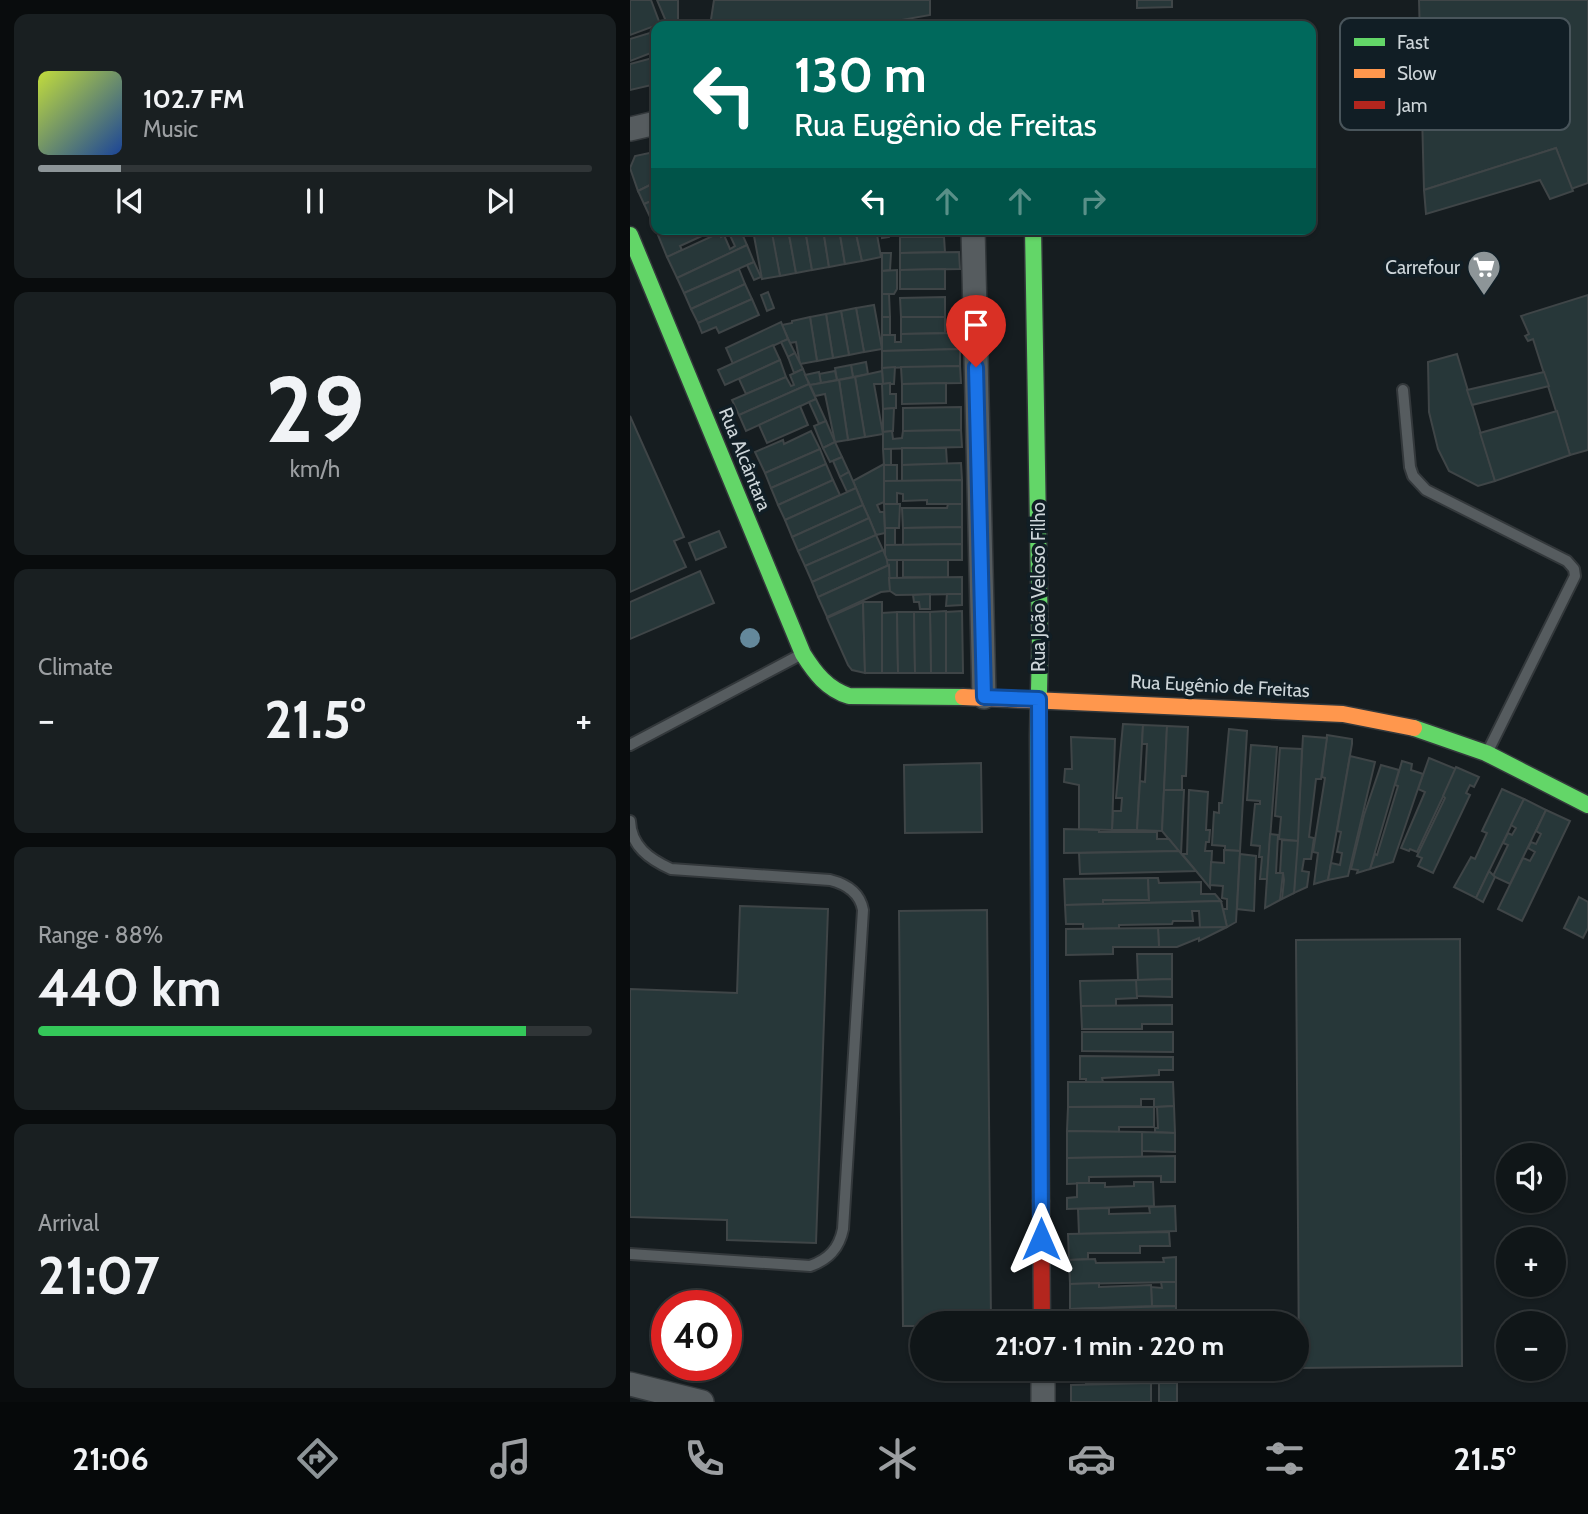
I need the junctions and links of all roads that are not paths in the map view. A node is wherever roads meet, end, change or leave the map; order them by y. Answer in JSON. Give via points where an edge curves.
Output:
{"nodes":[{"id":1,"x":651,"y":124,"type":"edge"},
{"id":2,"x":630,"y":129,"type":"edge"},
{"id":3,"x":630,"y":235,"type":"edge"},
{"id":4,"x":972,"y":235,"type":"edge"},
{"id":5,"x":1033,"y":235,"type":"edge"},
{"id":6,"x":1403,"y":390,"type":"dead end"},
{"id":7,"x":803,"y":654,"type":"junction"},
{"id":8,"x":833,"y":691,"type":"joint"},
{"id":9,"x":984,"y":697,"type":"junction"},
{"id":10,"x":1039,"y":699,"type":"junction"},
{"id":11,"x":630,"y":745,"type":"edge"},
{"id":12,"x":1486,"y":753,"type":"junction"},
{"id":13,"x":1588,"y":805,"type":"edge"},
{"id":14,"x":630,"y":821,"type":"edge"},
{"id":15,"x":630,"y":1254,"type":"edge"},
{"id":16,"x":1042,"y":1311,"type":"edge"},
{"id":17,"x":1042,"y":1381,"type":"edge"},
{"id":18,"x":630,"y":1384,"type":"edge"},
{"id":19,"x":702,"y":1402,"type":"edge"},
{"id":20,"x":1043,"y":1402,"type":"edge"}],
"edges":[{"from":1,"to":2,"type":"street"},
{"from":3,"to":7,"type":"street","name":"Rua Alcântara"},
{"from":4,"to":9,"type":"street"},
{"from":5,"to":10,"type":"street","name":"Rua João Veloso Filho"},
{"from":6,"to":12,"type":"lane","via":[[1410,467],[1418,482],[1567,561],[1575,572]]},
{"from":7,"to":8,"type":"street","name":"Rua Alcântara","via":[[820,681]]},
{"from":7,"to":11,"type":"lane"},
{"from":8,"to":9,"type":"street","name":"Rua Eugênio de Freitas","via":[[859,698]]},
{"from":9,"to":10,"type":"street","name":"Rua Eugênio de Freitas"},
{"from":10,"to":12,"type":"street","name":"Rua Eugênio de Freitas","via":[[1343,713],[1408,726]]},
{"from":10,"to":16,"type":"street","name":"Rua João Veloso Filho"},
{"from":12,"to":13,"type":"street","name":"Rua Eugênio de Freitas"},
{"from":14,"to":15,"type":"lane","via":[[638,846],[671,869],[831,880],[849,888],[862,901],[863,909],[843,1230],[836,1249],[810,1266]]},
{"from":17,"to":20,"type":"street"},
{"from":18,"to":19,"type":"street"}]}
